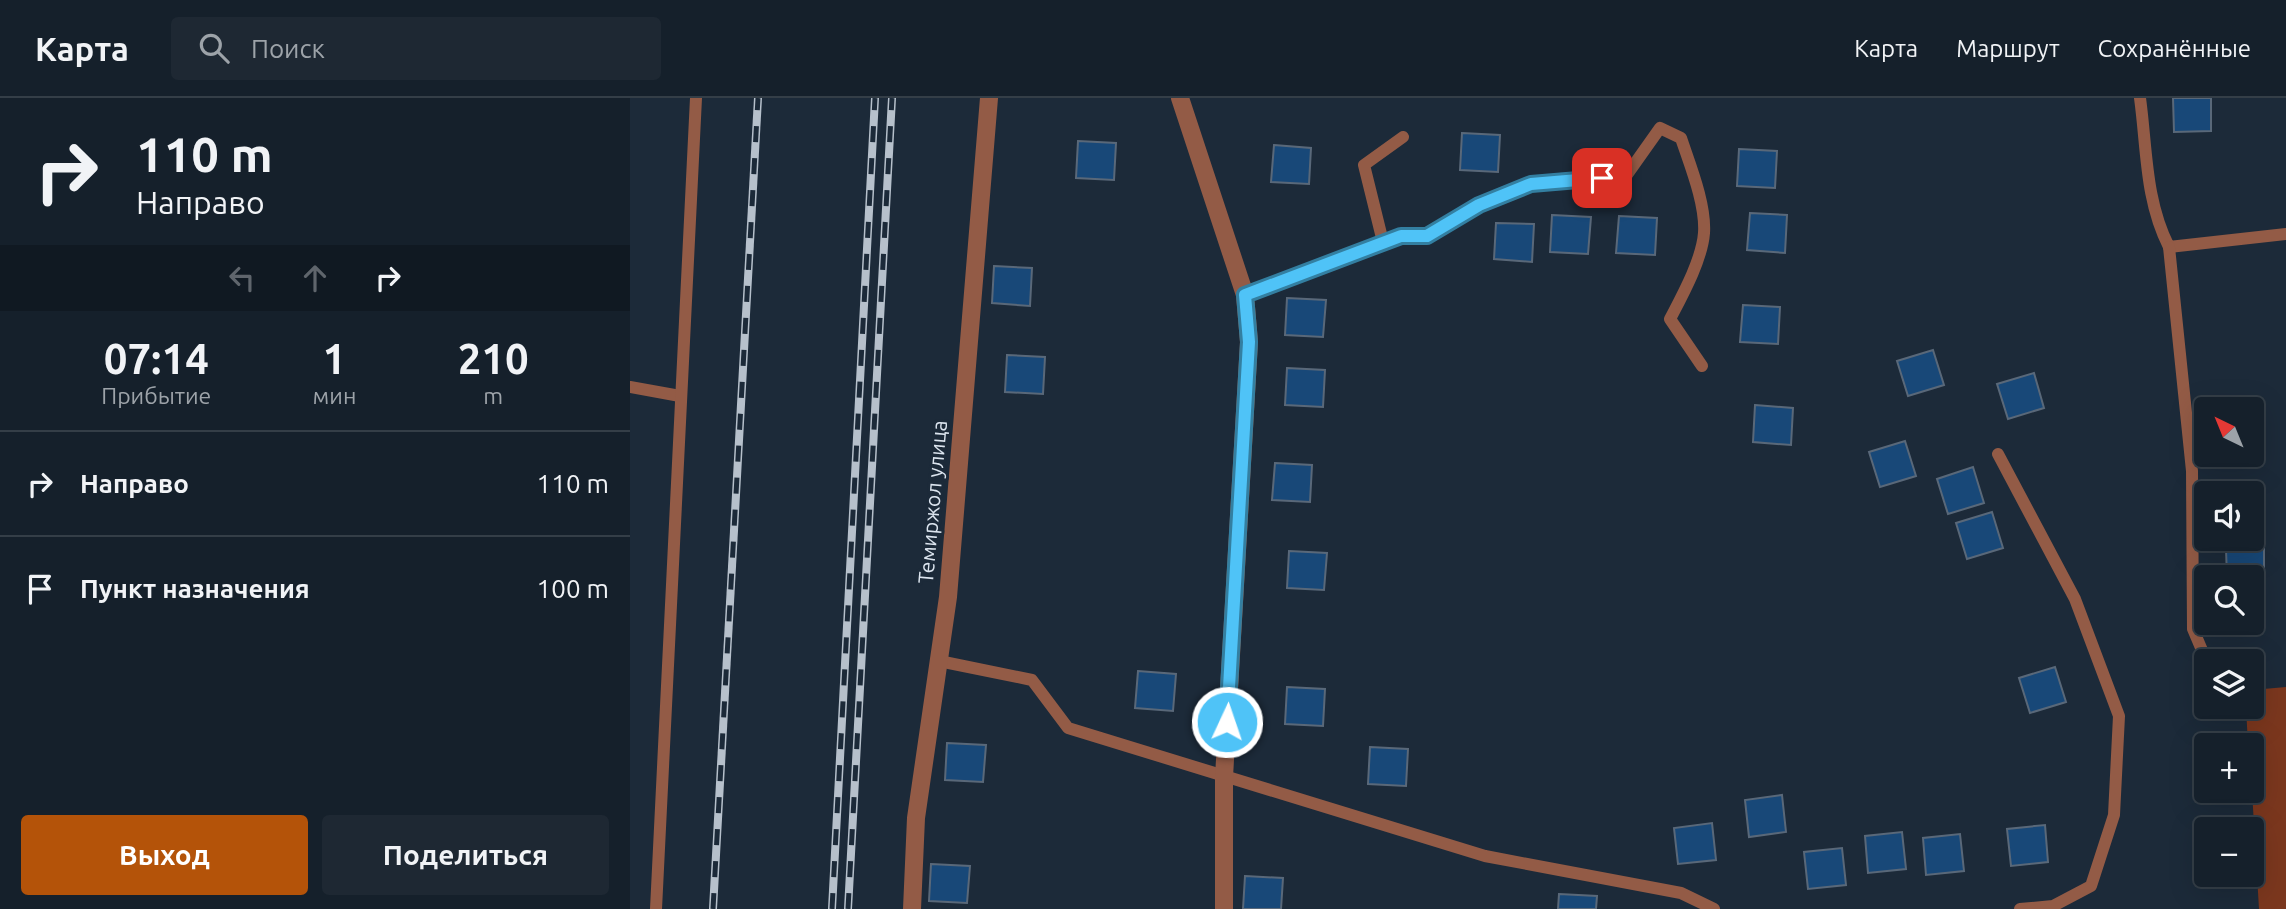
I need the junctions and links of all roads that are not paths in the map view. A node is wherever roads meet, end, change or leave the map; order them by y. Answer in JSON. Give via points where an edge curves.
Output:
{"nodes":[{"id":1,"x":696,"y":98,"type":"edge"},
{"id":2,"x":989,"y":98,"type":"edge"},
{"id":3,"x":1180,"y":98,"type":"edge"},
{"id":4,"x":2140,"y":98,"type":"edge"},
{"id":5,"x":1403,"y":137,"type":"dead end"},
{"id":6,"x":2286,"y":234,"type":"edge"},
{"id":7,"x":1383,"y":242,"type":"junction"},
{"id":8,"x":2169,"y":247,"type":"junction"},
{"id":9,"x":1245,"y":295,"type":"junction"},
{"id":10,"x":1702,"y":366,"type":"dead end"},
{"id":11,"x":630,"y":387,"type":"edge"},
{"id":12,"x":680,"y":396,"type":"junction"},
{"id":13,"x":1998,"y":454,"type":"dead end"},
{"id":14,"x":2201,"y":649,"type":"edge"},
{"id":15,"x":939,"y":661,"type":"junction"},
{"id":16,"x":1224,"y":776,"type":"junction"},
{"id":17,"x":656,"y":909,"type":"edge"},
{"id":18,"x":912,"y":909,"type":"edge"},
{"id":19,"x":1224,"y":909,"type":"edge"},
{"id":20,"x":1714,"y":909,"type":"edge"},
{"id":21,"x":2020,"y":909,"type":"edge"}],
"edges":[{"from":1,"to":12,"type":"lane"},
{"from":2,"to":15,"type":"street","name":"Темиржол улица"},
{"from":3,"to":9,"type":"street"},
{"from":4,"to":8,"type":"lane","via":[[2155,220]]},
{"from":5,"to":7,"type":"lane","via":[[1364,165]]},
{"from":6,"to":8,"type":"lane"},
{"from":7,"to":9,"type":"lane"},
{"from":7,"to":10,"type":"lane","via":[[1401,236],[1427,236],[1479,205],[1531,184],[1626,176],[1660,128],[1681,138],[1696,181],[1704,233],[1689,284],[1670,319]]},
{"from":8,"to":14,"type":"lane","via":[[2192,471],[2193,629]]},
{"from":9,"to":16,"type":"street","via":[[1249,342]]},
{"from":11,"to":12,"type":"lane"},
{"from":12,"to":17,"type":"lane"},
{"from":13,"to":21,"type":"lane","via":[[2075,599],[2119,716],[2114,815],[2091,886],[2053,905]]},
{"from":15,"to":16,"type":"lane","via":[[1032,680],[1068,728]]},
{"from":15,"to":18,"type":"street","name":"Темиржол улица","via":[[916,818]]},
{"from":16,"to":19,"type":"street"},
{"from":16,"to":20,"type":"lane","via":[[1485,856],[1682,893]]}]}
